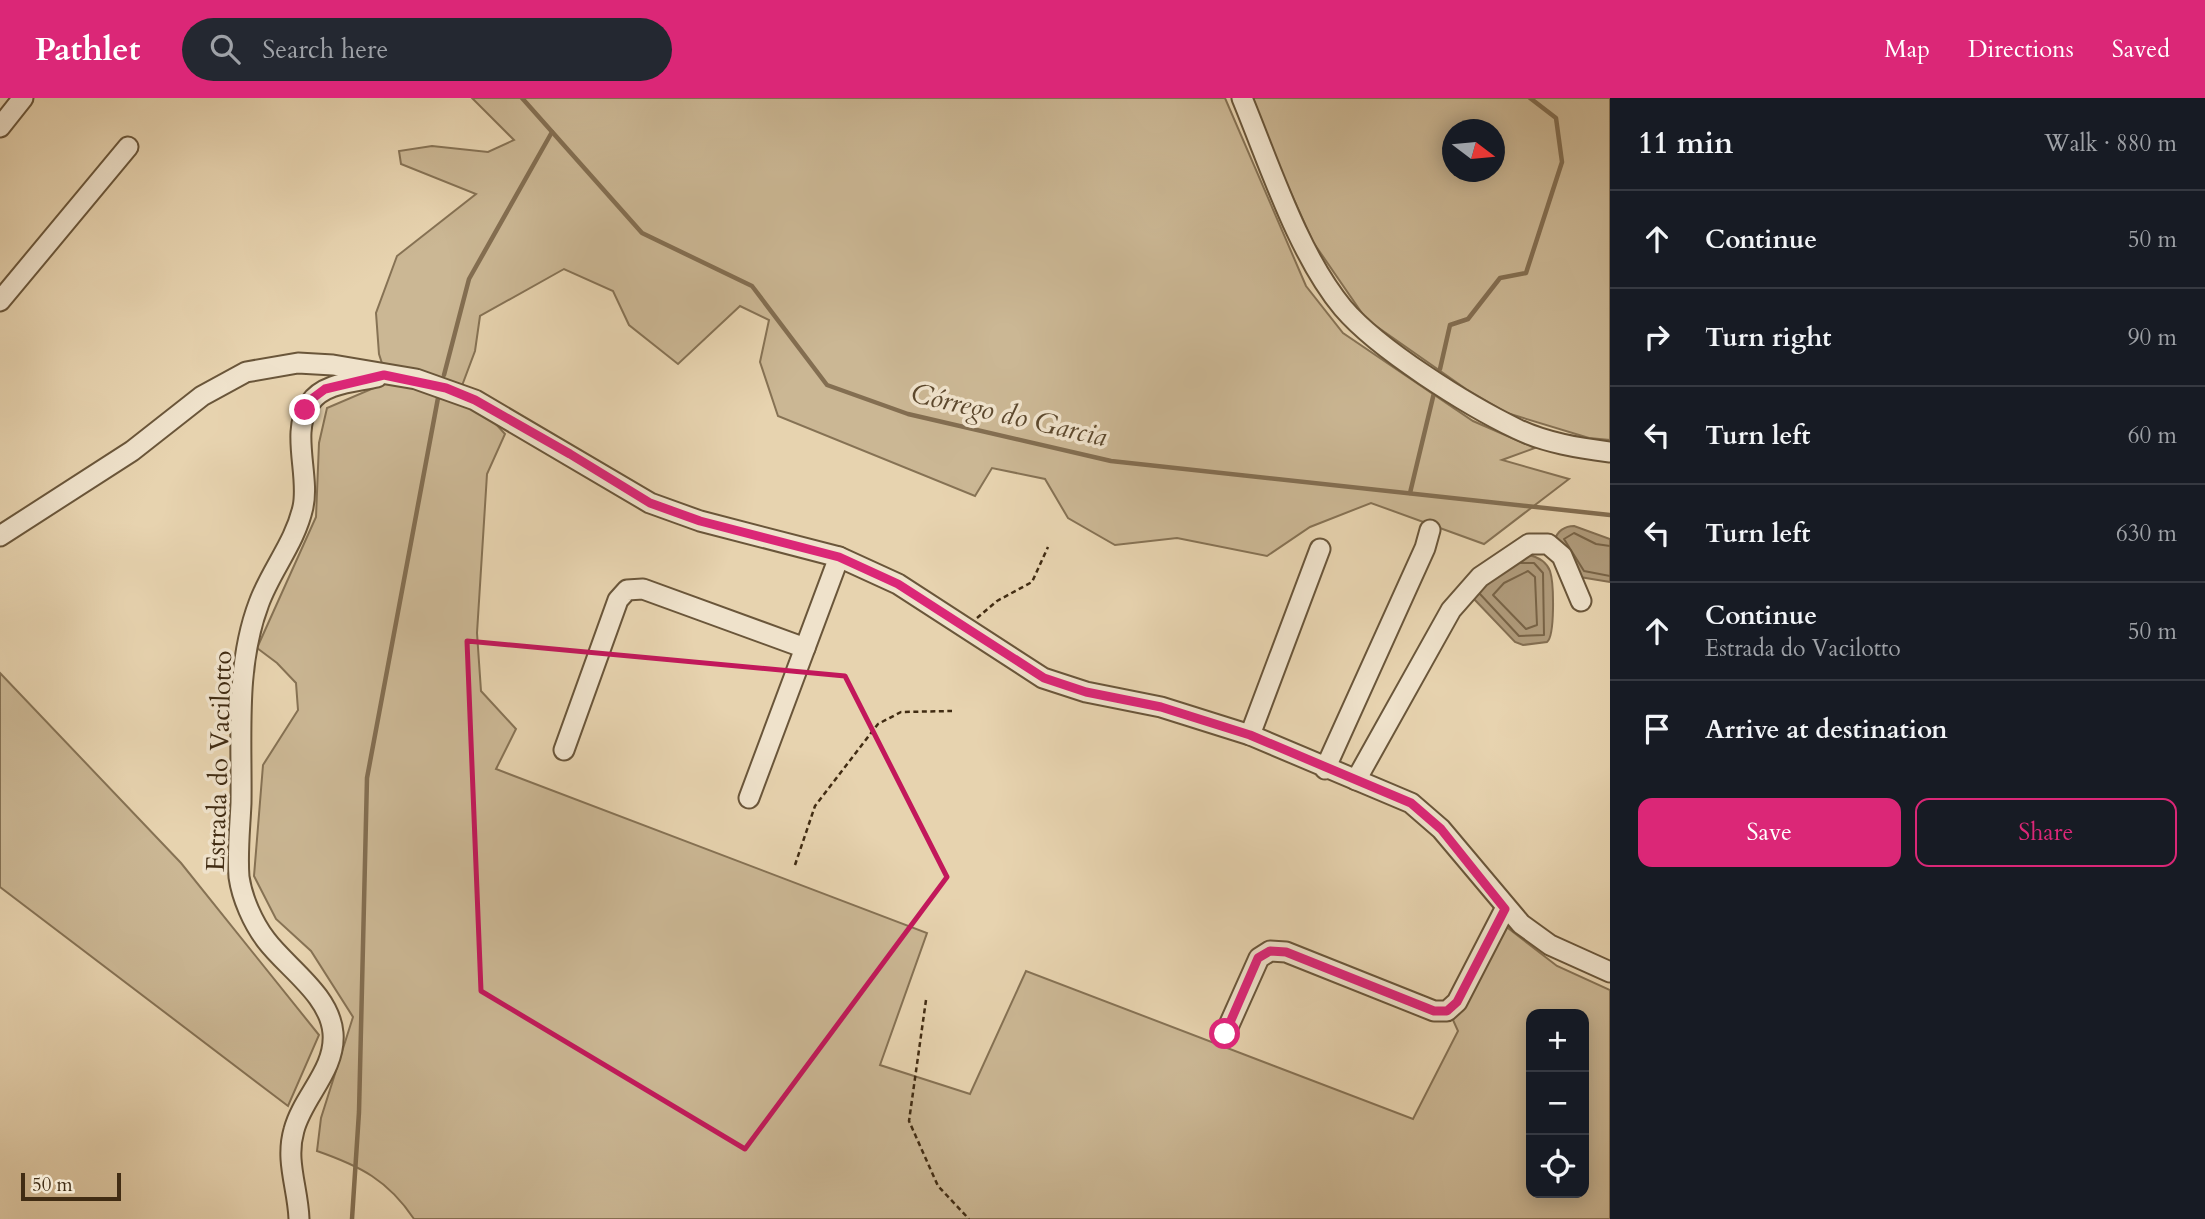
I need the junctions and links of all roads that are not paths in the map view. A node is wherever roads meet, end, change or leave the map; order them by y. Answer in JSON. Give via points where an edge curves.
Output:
{"nodes":[{"id":1,"x":23,"y":98,"type":"edge"},
{"id":2,"x":1242,"y":98,"type":"edge"},
{"id":3,"x":0,"y":127,"type":"edge"},
{"id":4,"x":128,"y":147,"type":"dead end"},
{"id":5,"x":0,"y":301,"type":"edge"},
{"id":6,"x":384,"y":375,"type":"junction"},
{"id":7,"x":1610,"y":452,"type":"edge"},
{"id":8,"x":1430,"y":530,"type":"dead end"},
{"id":9,"x":0,"y":536,"type":"edge"},
{"id":10,"x":1320,"y":549,"type":"dead end"},
{"id":11,"x":839,"y":557,"type":"junction"},
{"id":12,"x":1581,"y":601,"type":"dead end"},
{"id":13,"x":805,"y":648,"type":"junction"},
{"id":14,"x":1250,"y":735,"type":"junction"},
{"id":15,"x":564,"y":750,"type":"dead end"},
{"id":16,"x":1325,"y":768,"type":"junction"},
{"id":17,"x":1356,"y":780,"type":"junction"},
{"id":18,"x":749,"y":798,"type":"dead end"},
{"id":19,"x":1505,"y":909,"type":"junction"},
{"id":20,"x":1610,"y":972,"type":"edge"},
{"id":21,"x":1225,"y":1034,"type":"dead end"},
{"id":22,"x":299,"y":1219,"type":"edge"}],
"edges":[{"from":1,"to":3,"type":"street"},
{"from":2,"to":7,"type":"street","via":[[1318,270],[1343,308],[1370,334],[1518,429]]},
{"from":4,"to":5,"type":"street"},
{"from":6,"to":9,"type":"street","via":[[298,363],[246,372],[202,396],[132,450]]},
{"from":6,"to":11,"type":"street","via":[[446,388],[475,400],[650,503],[700,521]]},
{"from":6,"to":22,"type":"street","name":"Estrada do Vacilotto","via":[[325,389],[305,410],[303,505],[289,548],[259,602],[242,678],[242,886],[257,927],[323,1005],[333,1032],[329,1062],[298,1117],[292,1138],[290,1160]]},
{"from":8,"to":16,"type":"street"},
{"from":10,"to":14,"type":"street"},
{"from":11,"to":13,"type":"street"},
{"from":11,"to":14,"type":"street","via":[[898,584],[1021,666],[1059,685],[1137,701]]},
{"from":12,"to":17,"type":"street","via":[[1562,556],[1548,544],[1529,544],[1480,577],[1451,610]]},
{"from":13,"to":15,"type":"street","via":[[643,589],[627,590],[618,600]]},
{"from":13,"to":18,"type":"street"},
{"from":14,"to":16,"type":"street"},
{"from":16,"to":17,"type":"street"},
{"from":17,"to":19,"type":"street","via":[[1424,813]]},
{"from":19,"to":20,"type":"street","via":[[1550,945]]},
{"from":19,"to":21,"type":"street","via":[[1457,1002],[1447,1011],[1434,1011],[1274,951],[1258,958]]}]}
